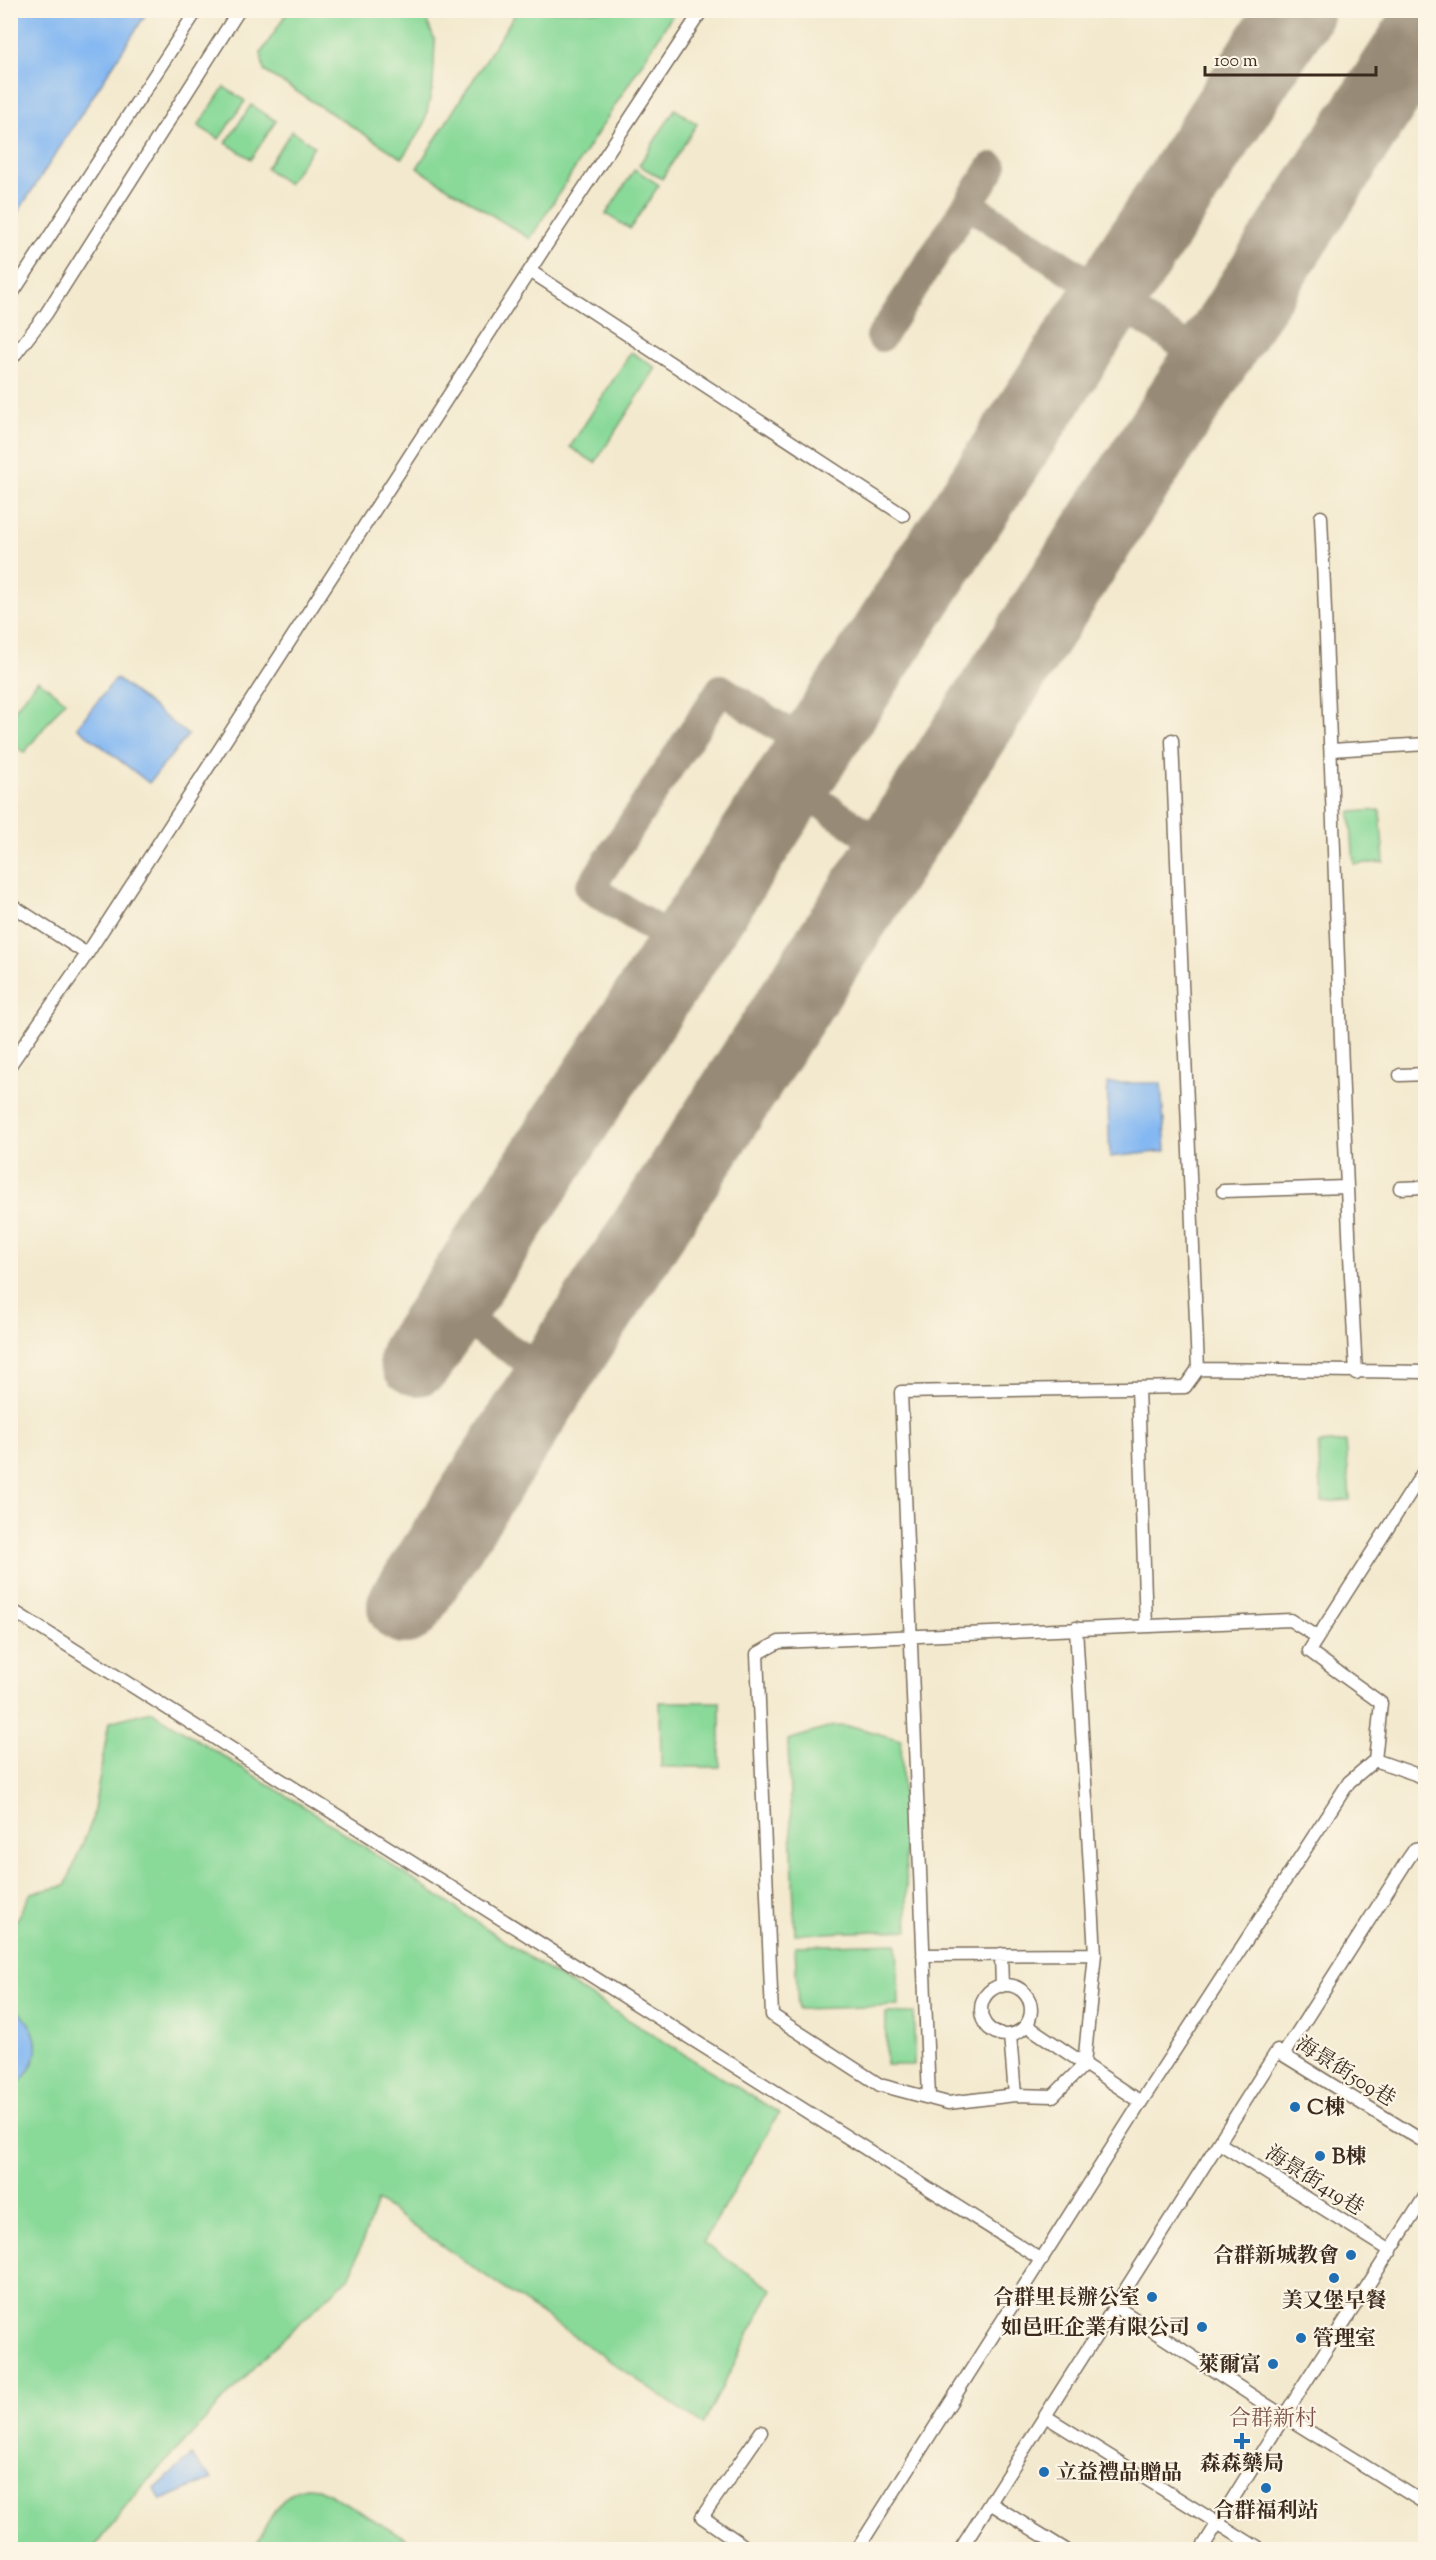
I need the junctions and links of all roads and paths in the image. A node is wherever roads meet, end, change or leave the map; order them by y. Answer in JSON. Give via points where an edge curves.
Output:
{"nodes":[{"id":1,"x":197,"y":10,"type":"edge"},
{"id":2,"x":239,"y":10,"type":"edge"},
{"id":3,"x":702,"y":10,"type":"edge"},
{"id":4,"x":530,"y":271,"type":"junction"},
{"id":5,"x":10,"y":297,"type":"edge"},
{"id":6,"x":10,"y":361,"type":"edge"},
{"id":7,"x":903,"y":515,"type":"dead end"},
{"id":8,"x":1321,"y":517,"type":"dead end"},
{"id":9,"x":1172,"y":740,"type":"dead end"},
{"id":10,"x":1425,"y":744,"type":"edge"},
{"id":11,"x":1332,"y":750,"type":"junction"},
{"id":12,"x":10,"y":904,"type":"edge"},
{"id":13,"x":87,"y":954,"type":"junction"},
{"id":14,"x":10,"y":1065,"type":"edge"},
{"id":15,"x":1425,"y":1074,"type":"edge"},
{"id":16,"x":1400,"y":1075,"type":"dead end"},
{"id":17,"x":1345,"y":1187,"type":"junction"},
{"id":18,"x":1425,"y":1187,"type":"edge"},
{"id":19,"x":1401,"y":1188,"type":"dead end"},
{"id":20,"x":1223,"y":1191,"type":"dead end"},
{"id":21,"x":1198,"y":1370,"type":"junction"},
{"id":22,"x":1425,"y":1372,"type":"edge"},
{"id":23,"x":1356,"y":1373,"type":"junction"},
{"id":24,"x":1138,"y":1388,"type":"junction"},
{"id":25,"x":1425,"y":1468,"type":"edge"},
{"id":26,"x":10,"y":1609,"type":"edge"},
{"id":27,"x":1146,"y":1626,"type":"junction"},
{"id":28,"x":1076,"y":1628,"type":"junction"},
{"id":29,"x":911,"y":1638,"type":"junction"},
{"id":30,"x":1317,"y":1638,"type":"junction"},
{"id":31,"x":1375,"y":1760,"type":"junction"},
{"id":32,"x":1425,"y":1780,"type":"edge"},
{"id":33,"x":1425,"y":1847,"type":"edge"},
{"id":34,"x":1095,"y":1953,"type":"junction"},
{"id":35,"x":1001,"y":1954,"type":"junction"},
{"id":36,"x":923,"y":1955,"type":"junction"},
{"id":37,"x":1002,"y":1986,"type":"junction"},
{"id":38,"x":1026,"y":2025,"type":"junction"},
{"id":39,"x":1010,"y":2035,"type":"junction"},
{"id":40,"x":1280,"y":2053,"type":"junction"},
{"id":41,"x":1084,"y":2065,"type":"junction"},
{"id":42,"x":1015,"y":2095,"type":"junction"},
{"id":43,"x":929,"y":2098,"type":"junction"},
{"id":44,"x":1141,"y":2102,"type":"junction"},
{"id":45,"x":1219,"y":2143,"type":"junction"},
{"id":46,"x":1425,"y":2143,"type":"edge"},
{"id":47,"x":1425,"y":2195,"type":"edge"},
{"id":48,"x":1391,"y":2251,"type":"junction"},
{"id":49,"x":1042,"y":2260,"type":"junction"},
{"id":50,"x":1115,"y":2306,"type":"junction"},
{"id":51,"x":1045,"y":2416,"type":"junction"},
{"id":52,"x":1284,"y":2416,"type":"junction"},
{"id":53,"x":761,"y":2432,"type":"dead end"},
{"id":54,"x":990,"y":2503,"type":"junction"},
{"id":55,"x":1425,"y":2504,"type":"edge"},
{"id":56,"x":1218,"y":2522,"type":"junction"},
{"id":57,"x":750,"y":2550,"type":"edge"},
{"id":58,"x":858,"y":2550,"type":"edge"},
{"id":59,"x":960,"y":2550,"type":"edge"},
{"id":60,"x":1066,"y":2550,"type":"edge"},
{"id":61,"x":1201,"y":2550,"type":"edge"},
{"id":62,"x":1261,"y":2550,"type":"edge"}],
"edges":[{"from":1,"to":5,"type":"street"},
{"from":2,"to":6,"type":"street","via":[[46,314]]},
{"from":3,"to":4,"type":"street"},
{"from":4,"to":7,"type":"street"},
{"from":4,"to":13,"type":"street"},
{"from":8,"to":11,"type":"street"},
{"from":9,"to":21,"type":"street"},
{"from":10,"to":11,"type":"street"},
{"from":11,"to":17,"type":"street"},
{"from":12,"to":13,"type":"street"},
{"from":13,"to":14,"type":"street"},
{"from":15,"to":16,"type":"street"},
{"from":17,"to":20,"type":"street"},
{"from":17,"to":23,"type":"street"},
{"from":18,"to":19,"type":"street"},
{"from":21,"to":23,"type":"street"},
{"from":21,"to":24,"type":"street","via":[[1185,1387]]},
{"from":22,"to":23,"type":"street"},
{"from":24,"to":27,"type":"street"},
{"from":24,"to":29,"type":"street","via":[[901,1392]]},
{"from":25,"to":30,"type":"street"},
{"from":26,"to":49,"type":"street"},
{"from":27,"to":28,"type":"street"},
{"from":27,"to":30,"type":"street","via":[[1290,1620]]},
{"from":28,"to":29,"type":"street"},
{"from":28,"to":34,"type":"street"},
{"from":29,"to":36,"type":"street"},
{"from":29,"to":43,"type":"street","via":[[779,1642],[757,1654],[772,2015],[880,2085]]},
{"from":30,"to":31,"type":"street","via":[[1309,1651],[1381,1703]]},
{"from":31,"to":32,"type":"street"},
{"from":31,"to":44,"type":"street","via":[[1349,1782]]},
{"from":33,"to":40,"type":"street","via":[[1415,1849]]},
{"from":34,"to":35,"type":"street"},
{"from":34,"to":41,"type":"street"},
{"from":35,"to":36,"type":"street"},
{"from":35,"to":37,"type":"street"},
{"from":36,"to":43,"type":"street"},
{"from":37,"to":38,"type":"street","via":[[1019,1989],[1029,2001],[1030,2018]]},
{"from":37,"to":39,"type":"street","via":[[984,1999],[981,2014],[994,2033]]},
{"from":38,"to":39,"type":"street"},
{"from":38,"to":41,"type":"street"},
{"from":39,"to":42,"type":"street"},
{"from":40,"to":45,"type":"street"},
{"from":40,"to":46,"type":"street","name":"海景街509巷"},
{"from":41,"to":42,"type":"street","via":[[1053,2096]]},
{"from":41,"to":44,"type":"street"},
{"from":42,"to":43,"type":"street","via":[[948,2103]]},
{"from":44,"to":49,"type":"street"},
{"from":45,"to":48,"type":"street","name":"海景街419巷"},
{"from":45,"to":50,"type":"street"},
{"from":47,"to":48,"type":"street"},
{"from":48,"to":52,"type":"street"},
{"from":49,"to":58,"type":"street"},
{"from":50,"to":51,"type":"street"},
{"from":50,"to":52,"type":"street"},
{"from":51,"to":54,"type":"street"},
{"from":51,"to":56,"type":"street"},
{"from":52,"to":55,"type":"street"},
{"from":52,"to":56,"type":"street"},
{"from":53,"to":57,"type":"street","via":[[702,2517]]},
{"from":54,"to":59,"type":"street"},
{"from":54,"to":60,"type":"street"},
{"from":56,"to":61,"type":"street"},
{"from":56,"to":62,"type":"street"}]}
